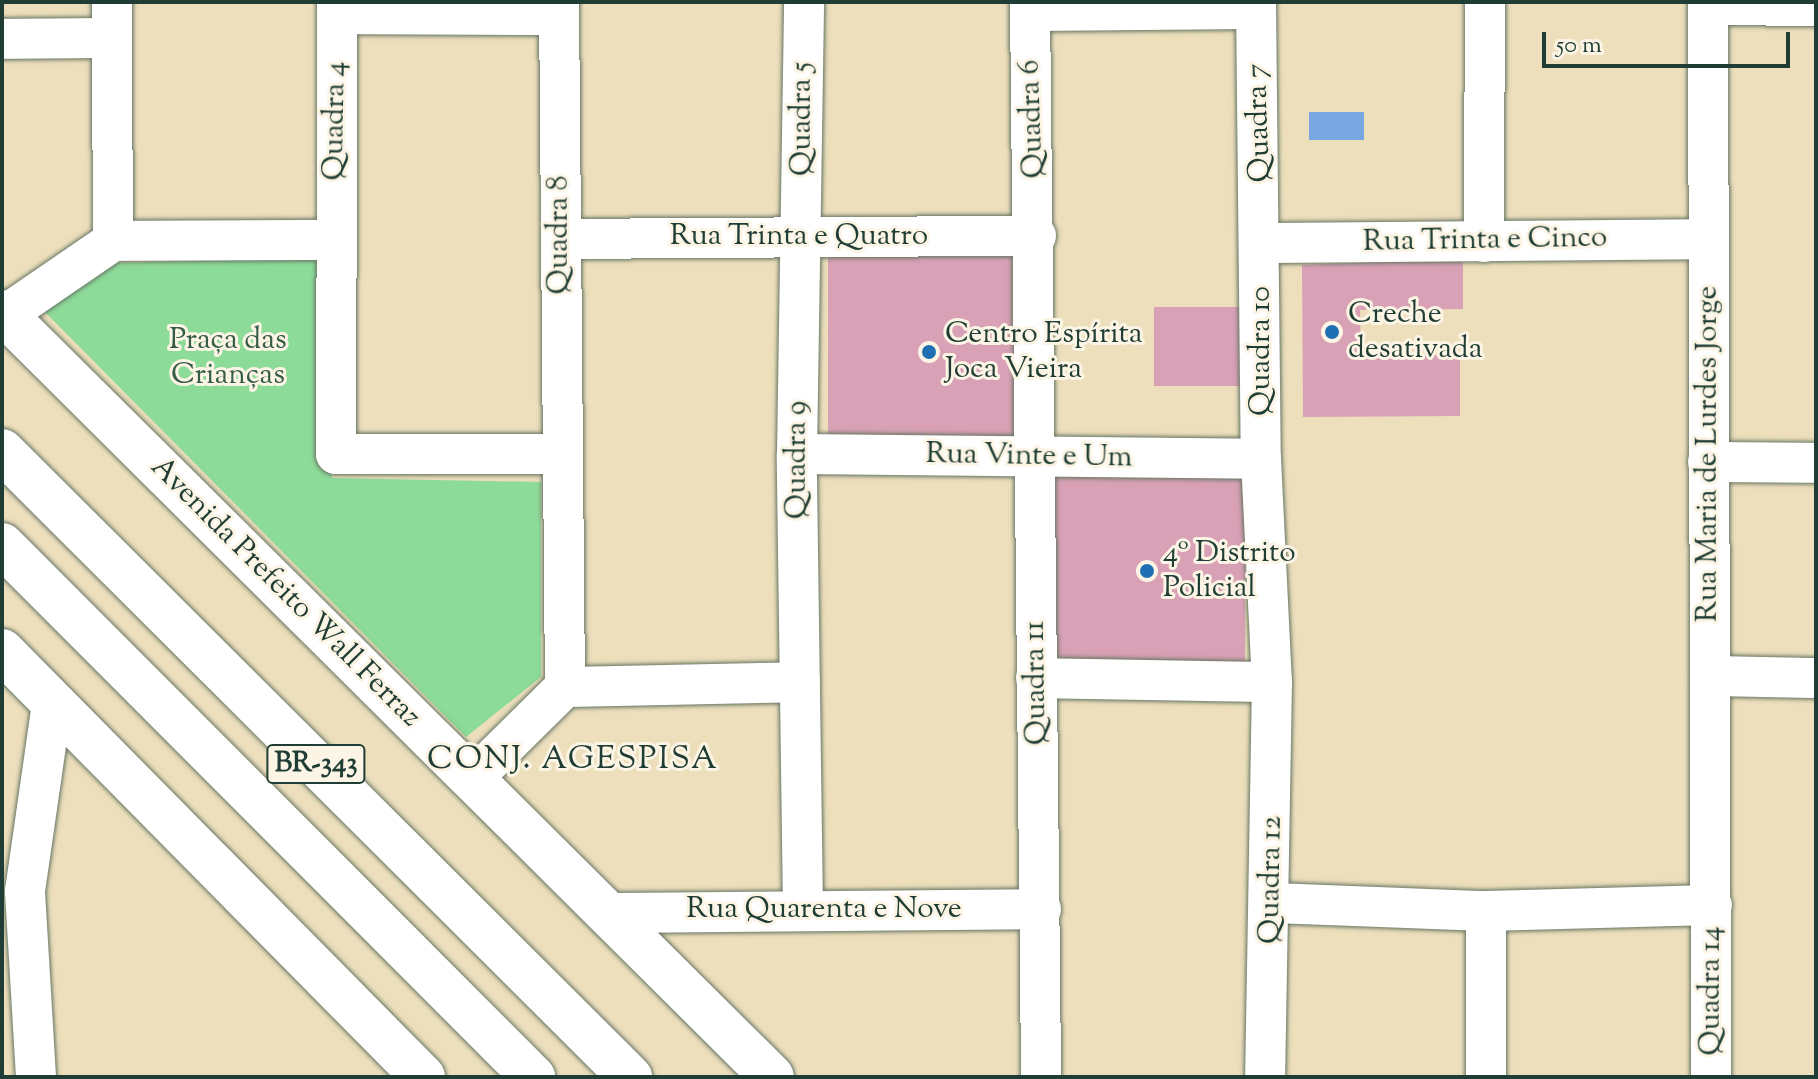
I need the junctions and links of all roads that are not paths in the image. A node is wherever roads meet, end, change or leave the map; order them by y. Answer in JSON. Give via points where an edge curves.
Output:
{"nodes":[{"id":1,"x":804,"y":2,"type":"edge"},
{"id":2,"x":1485,"y":2,"type":"edge"},
{"id":3,"x":1708,"y":4,"type":"edge"},
{"id":4,"x":1030,"y":6,"type":"edge"},
{"id":5,"x":1256,"y":6,"type":"edge"},
{"id":6,"x":1816,"y":6,"type":"edge"},
{"id":7,"x":337,"y":8,"type":"edge"},
{"id":8,"x":559,"y":9,"type":"edge"},
{"id":9,"x":112,"y":20,"type":"edge"},
{"id":10,"x":2,"y":39,"type":"edge"},
{"id":11,"x":1036,"y":236,"type":"junction"},
{"id":12,"x":802,"y":237,"type":"junction"},
{"id":13,"x":561,"y":239,"type":"junction"},
{"id":14,"x":1708,"y":239,"type":"junction"},
{"id":15,"x":334,"y":240,"type":"junction"},
{"id":16,"x":113,"y":241,"type":"junction"},
{"id":17,"x":1484,"y":242,"type":"junction"},
{"id":18,"x":1263,"y":243,"type":"junction"},
{"id":19,"x":4,"y":314,"type":"edge"},
{"id":20,"x":2,"y":451,"type":"edge"},
{"id":21,"x":560,"y":454,"type":"junction"},
{"id":22,"x":797,"y":454,"type":"junction"},
{"id":23,"x":1037,"y":457,"type":"junction"},
{"id":24,"x":1261,"y":459,"type":"junction"},
{"id":25,"x":1708,"y":462,"type":"junction"},
{"id":26,"x":1816,"y":463,"type":"edge"},
{"id":27,"x":2,"y":545,"type":"edge"},
{"id":28,"x":2,"y":651,"type":"edge"},
{"id":29,"x":1710,"y":676,"type":"junction"},
{"id":30,"x":1036,"y":678,"type":"junction"},
{"id":31,"x":1816,"y":678,"type":"edge"},
{"id":32,"x":800,"y":682,"type":"junction"},
{"id":33,"x":1272,"y":682,"type":"junction"},
{"id":34,"x":565,"y":687,"type":"junction"},
{"id":35,"x":52,"y":703,"type":"junction"},
{"id":36,"x":472,"y":779,"type":"junction"},
{"id":37,"x":1274,"y":903,"type":"junction"},
{"id":38,"x":1712,"y":905,"type":"junction"},
{"id":39,"x":803,"y":909,"type":"junction"},
{"id":40,"x":1041,"y":909,"type":"junction"},
{"id":41,"x":1486,"y":911,"type":"junction"},
{"id":42,"x":607,"y":913,"type":"junction"},
{"id":43,"x":36,"y":1077,"type":"edge"},
{"id":44,"x":423,"y":1077,"type":"edge"},
{"id":45,"x":533,"y":1077,"type":"edge"},
{"id":46,"x":630,"y":1077,"type":"edge"},
{"id":47,"x":772,"y":1077,"type":"edge"},
{"id":48,"x":1041,"y":1077,"type":"edge"},
{"id":49,"x":1265,"y":1077,"type":"edge"},
{"id":50,"x":1486,"y":1077,"type":"edge"},
{"id":51,"x":1711,"y":1077,"type":"edge"}],
"edges":[{"from":1,"to":12,"type":"street","name":"Quadra 5"},
{"from":2,"to":17,"type":"street"},
{"from":3,"to":6,"type":"street"},
{"from":3,"to":14,"type":"street","name":"Rua Maria de Lurdes Jorge"},
{"from":4,"to":5,"type":"street"},
{"from":4,"to":11,"type":"street","name":"Quadra 6"},
{"from":5,"to":18,"type":"street","name":"Quadra 7"},
{"from":7,"to":8,"type":"street"},
{"from":7,"to":15,"type":"street","name":"Quadra 4"},
{"from":8,"to":13,"type":"street","name":"Quadra 8"},
{"from":9,"to":10,"type":"street"},
{"from":9,"to":16,"type":"street"},
{"from":11,"to":12,"type":"street","name":"Rua Trinta e Quatro"},
{"from":11,"to":23,"type":"street"},
{"from":12,"to":13,"type":"street","name":"Rua Trinta e Quatro"},
{"from":12,"to":22,"type":"street","name":"Quadra 9"},
{"from":13,"to":21,"type":"street","name":"Quadra 8"},
{"from":14,"to":17,"type":"street","name":"Rua Trinta e Cinco"},
{"from":14,"to":25,"type":"street","name":"Rua Maria de Lurdes Jorge"},
{"from":15,"to":16,"type":"street"},
{"from":15,"to":21,"type":"street","name":"Quadra 4","via":[[336,454]]},
{"from":16,"to":19,"type":"street"},
{"from":17,"to":18,"type":"street","name":"Rua Trinta e Cinco"},
{"from":18,"to":24,"type":"street","name":"Quadra 10"},
{"from":19,"to":36,"type":"main road","name":"Avenida Prefeito Wall Ferraz"},
{"from":20,"to":46,"type":"main road","number":"BR-343"},
{"from":21,"to":34,"type":"street","name":"Quadra 8"},
{"from":22,"to":23,"type":"street","name":"Rua Vinte e Um"},
{"from":22,"to":32,"type":"street","name":"Quadra 9"},
{"from":23,"to":24,"type":"street","name":"Rua Vinte e Um"},
{"from":23,"to":30,"type":"street","name":"Quadra 11"},
{"from":24,"to":33,"type":"street","name":"Quadra 10"},
{"from":25,"to":26,"type":"street"},
{"from":25,"to":29,"type":"street","name":"Rua Maria de Lurdes Jorge"},
{"from":27,"to":45,"type":"main road","number":"BR-343"},
{"from":28,"to":35,"type":"main road"},
{"from":29,"to":31,"type":"street"},
{"from":29,"to":38,"type":"street","name":"Rua Maria de Lurdes Jorge"},
{"from":30,"to":33,"type":"street"},
{"from":30,"to":40,"type":"street","name":"Quadra 11"},
{"from":32,"to":34,"type":"street"},
{"from":32,"to":39,"type":"street","name":"Quadra 9"},
{"from":33,"to":37,"type":"street","name":"Quadra 12"},
{"from":34,"to":36,"type":"street"},
{"from":35,"to":43,"type":"street","via":[[26,876]]},
{"from":35,"to":44,"type":"main road"},
{"from":36,"to":42,"type":"main road","name":"Avenida Prefeito Wall Ferraz"},
{"from":37,"to":41,"type":"street"},
{"from":37,"to":49,"type":"street","name":"Quadra 12"},
{"from":38,"to":41,"type":"street"},
{"from":38,"to":51,"type":"street","name":"Quadra 14"},
{"from":39,"to":40,"type":"street","name":"Rua Quarenta e Nove"},
{"from":39,"to":42,"type":"street","name":"Rua Quarenta e Nove"},
{"from":40,"to":48,"type":"street","name":"Quadra 11"},
{"from":41,"to":50,"type":"street"},
{"from":42,"to":47,"type":"main road","name":"Avenida Prefeito Wall Ferraz"}]}
